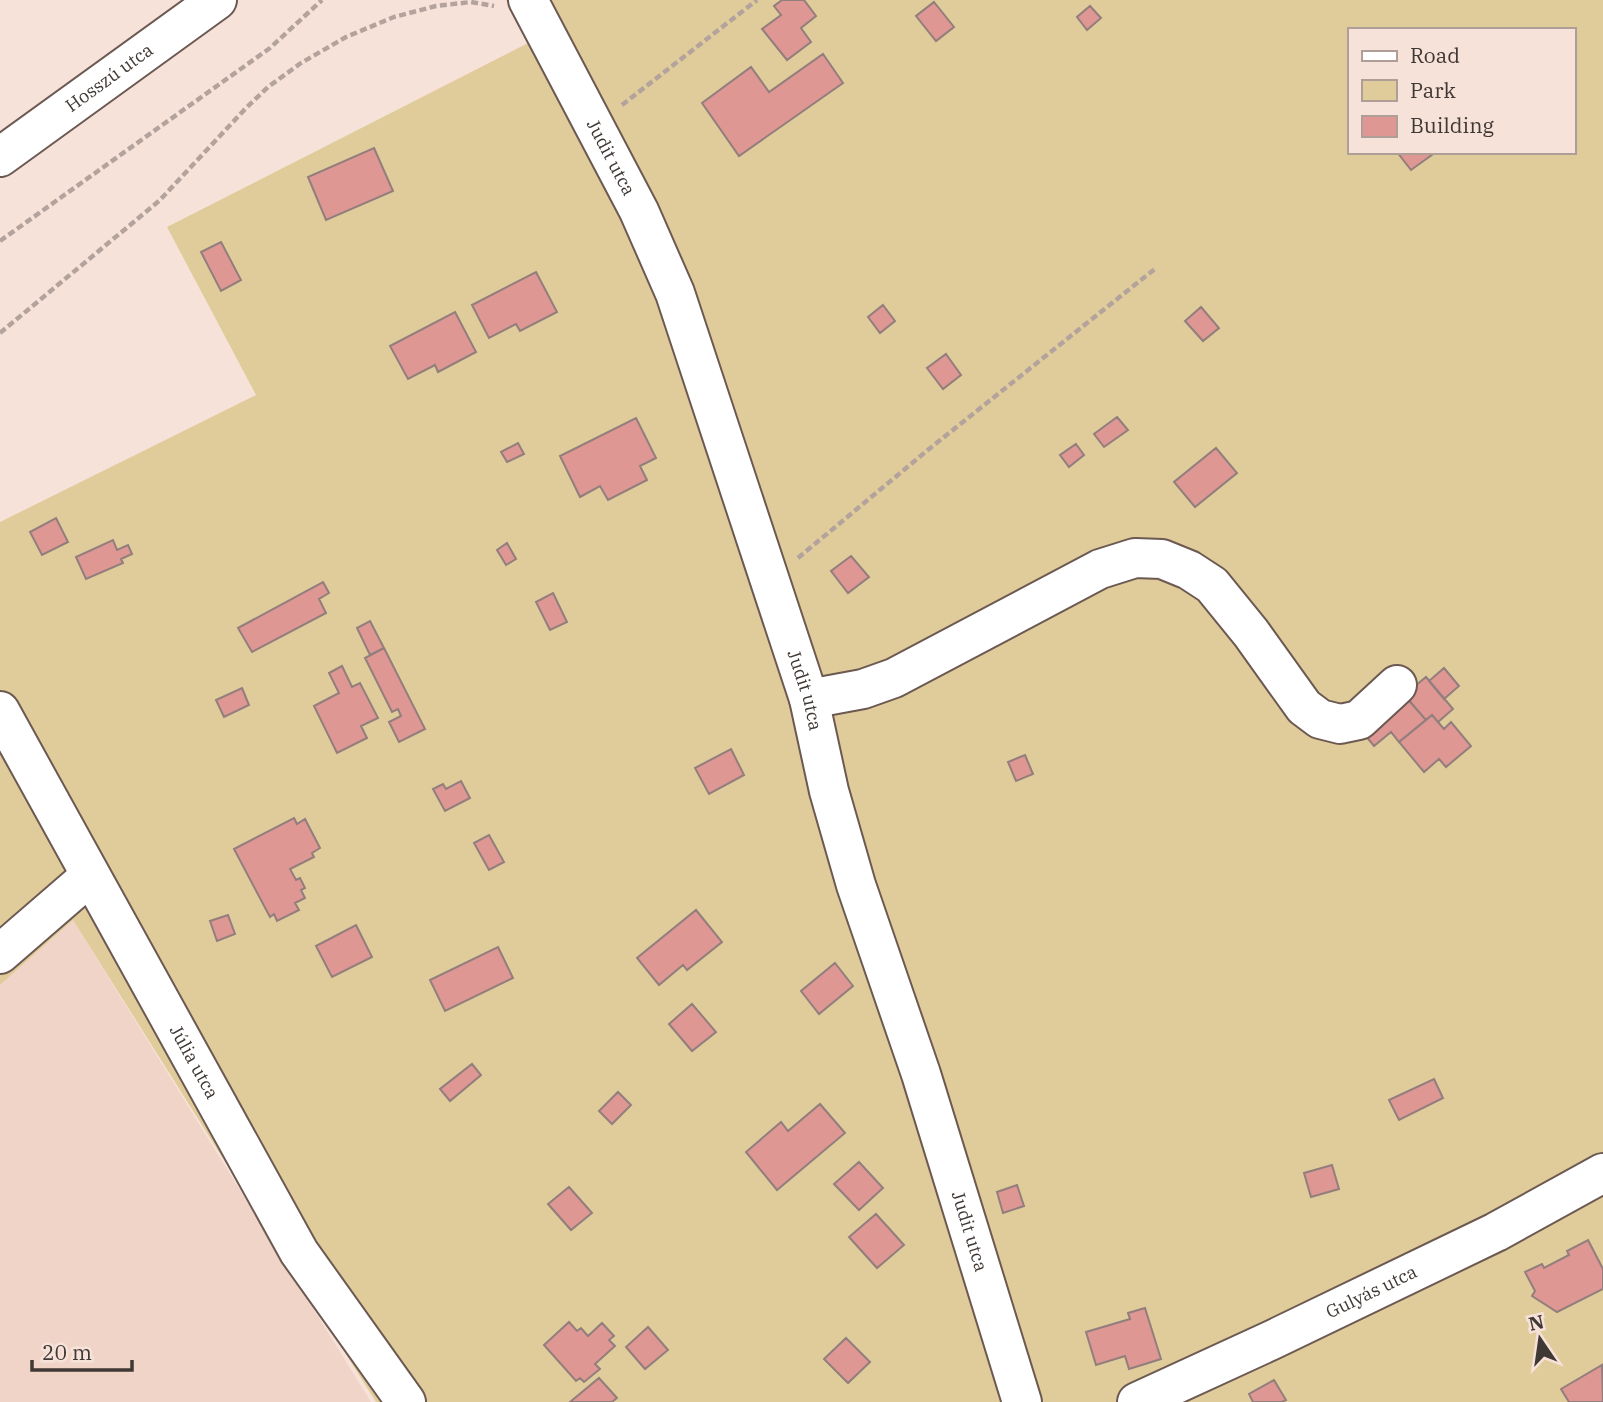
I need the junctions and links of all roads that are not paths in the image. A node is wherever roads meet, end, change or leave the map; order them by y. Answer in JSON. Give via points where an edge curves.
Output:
{"nodes":[{"id":1,"x":217,"y":0,"type":"edge"},
{"id":2,"x":532,"y":9,"type":"edge"},
{"id":3,"x":0,"y":157,"type":"edge"},
{"id":4,"x":1397,"y":685,"type":"dead end"},
{"id":5,"x":809,"y":699,"type":"junction"},
{"id":6,"x":0,"y":711,"type":"edge"},
{"id":7,"x":90,"y":876,"type":"junction"},
{"id":8,"x":0,"y":954,"type":"edge"},
{"id":9,"x":1603,"y":1173,"type":"edge"},
{"id":10,"x":406,"y":1402,"type":"edge"},
{"id":11,"x":1022,"y":1402,"type":"edge"},
{"id":12,"x":1137,"y":1402,"type":"edge"}],
"edges":[{"from":1,"to":3,"type":"street","name":"Hosszú utca"},
{"from":2,"to":5,"type":"street","name":"Judit utca","via":[[639,211],[675,293]]},
{"from":4,"to":5,"type":"street","via":[[1359,720],[1340,724],[1320,719],[1304,707],[1212,585],[1162,559],[1135,558],[1100,569],[894,678]]},
{"from":5,"to":11,"type":"street","name":"Judit utca","via":[[856,885],[921,1074]]},
{"from":6,"to":7,"type":"street","name":"Júlia utca"},
{"from":7,"to":8,"type":"street"},
{"from":7,"to":10,"type":"street","name":"Júlia utca","via":[[299,1252]]},
{"from":9,"to":12,"type":"street","name":"Gulyás utca","via":[[1483,1238]]}]}
